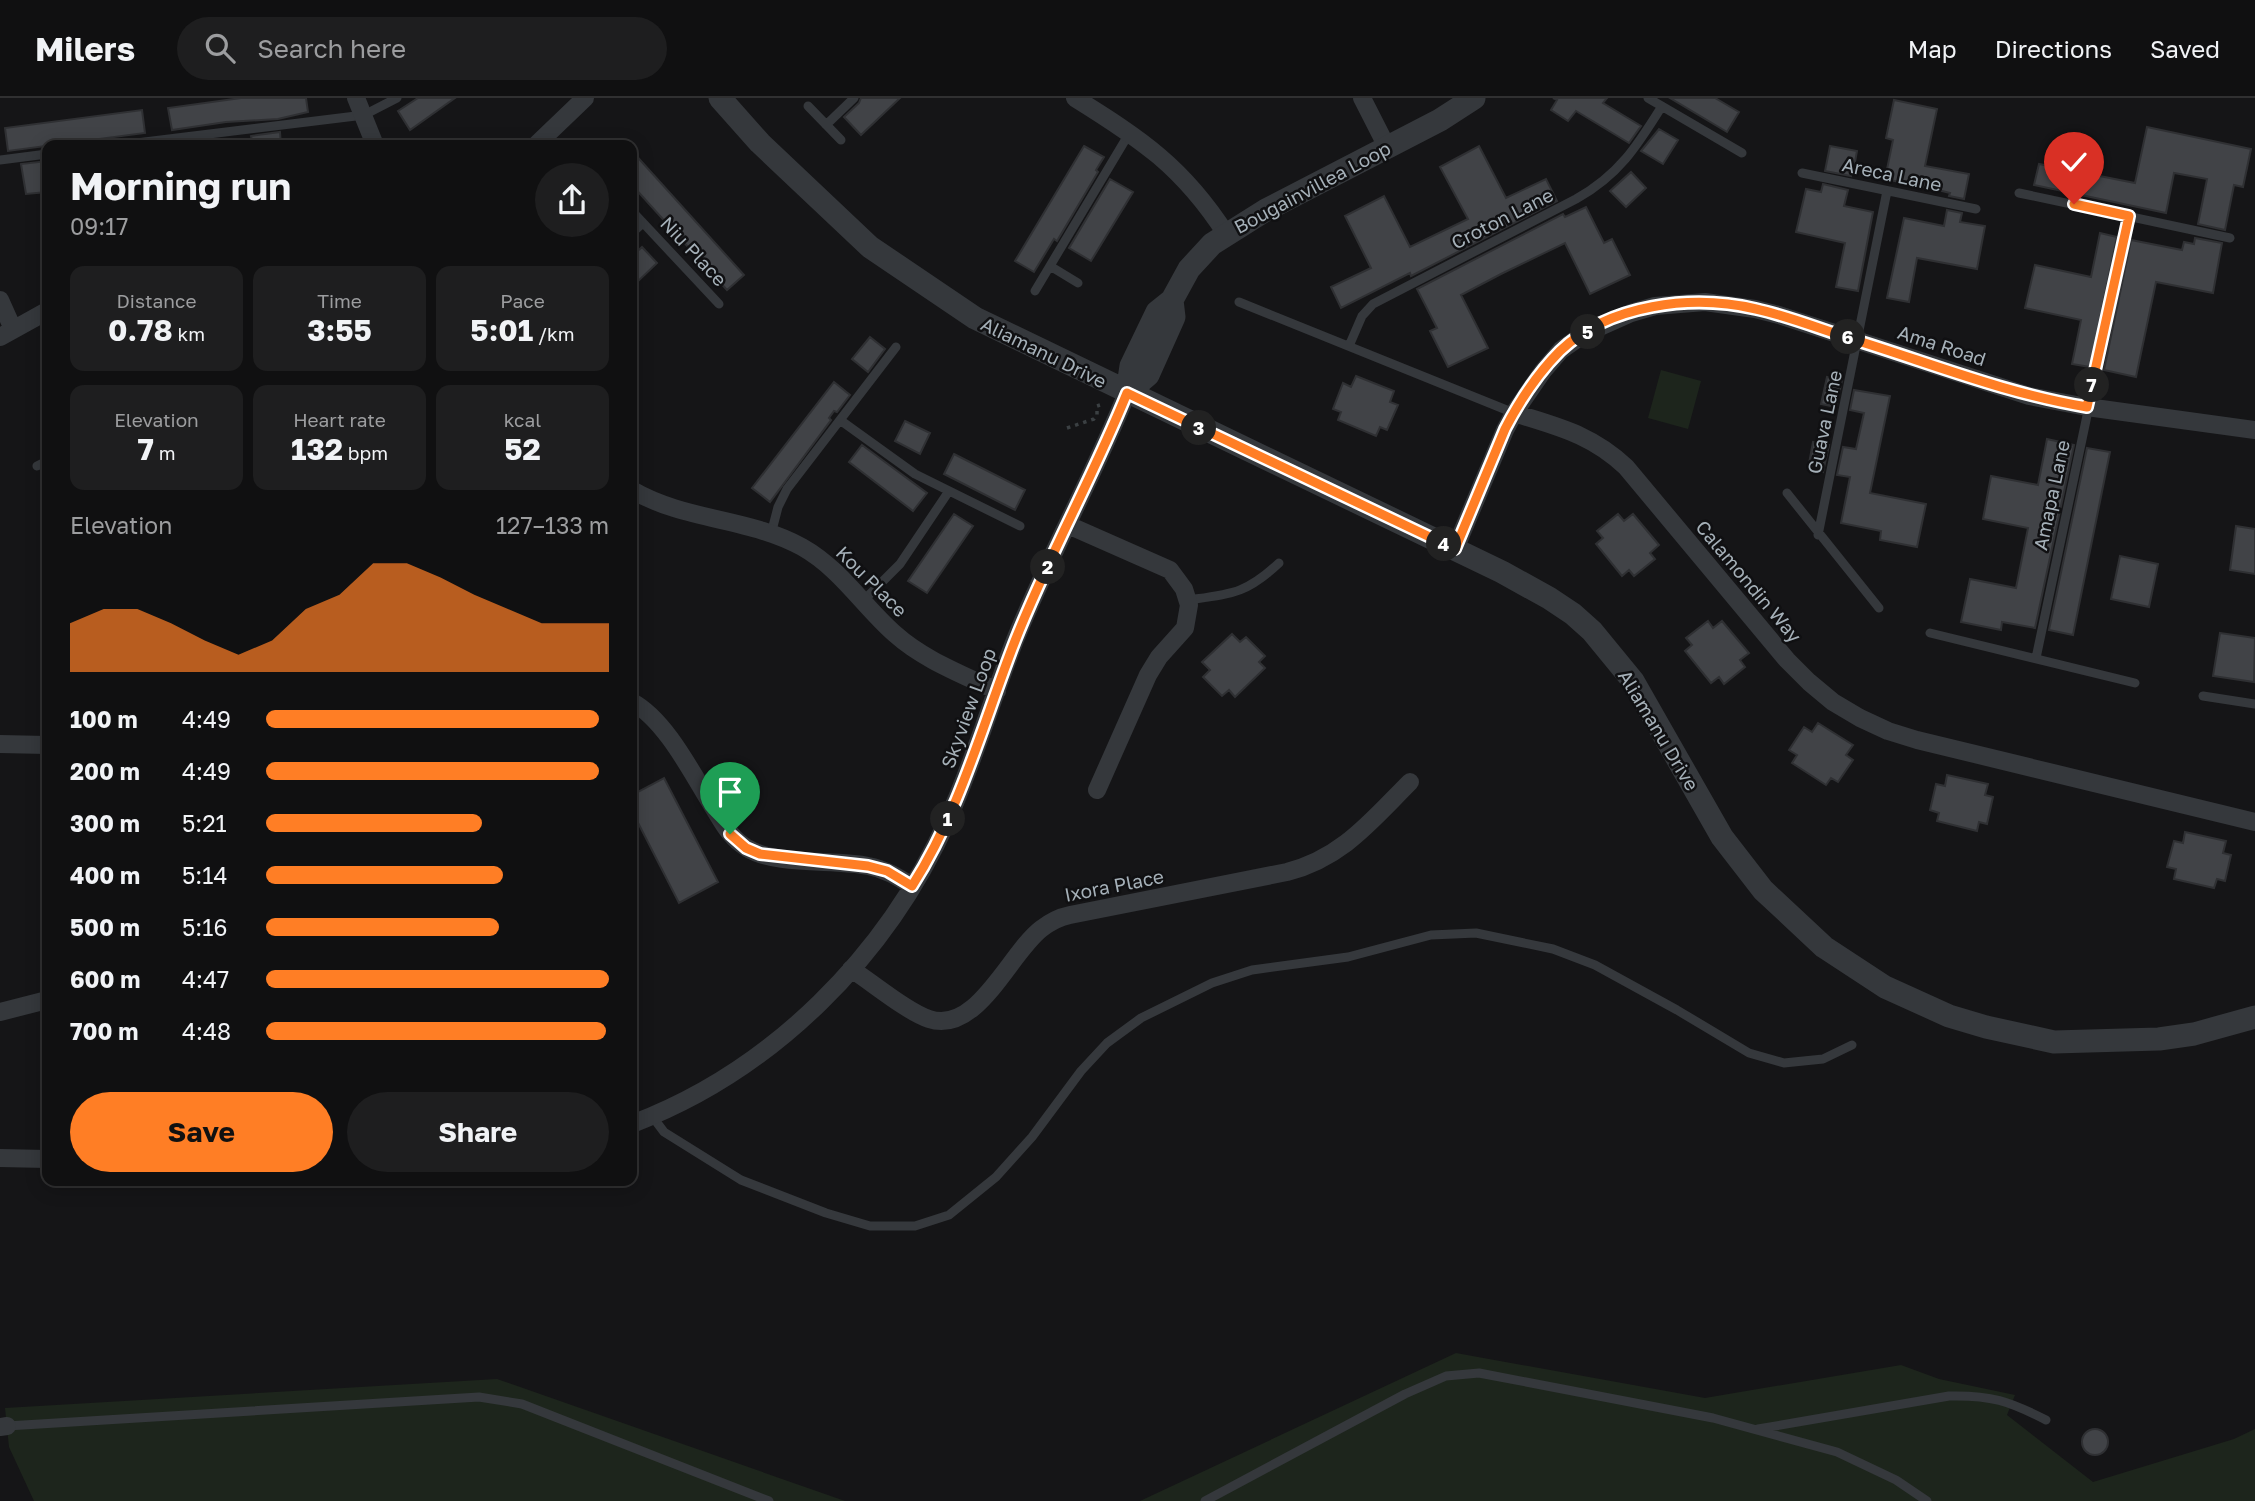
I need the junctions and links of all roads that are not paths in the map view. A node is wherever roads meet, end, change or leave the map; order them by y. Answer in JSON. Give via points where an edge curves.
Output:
{"nodes":[{"id":1,"x":397,"y":98,"type":"edge"},
{"id":2,"x":585,"y":98,"type":"edge"},
{"id":3,"x":720,"y":98,"type":"edge"},
{"id":4,"x":854,"y":98,"type":"edge"},
{"id":5,"x":1074,"y":98,"type":"edge"},
{"id":6,"x":1362,"y":98,"type":"edge"},
{"id":7,"x":1474,"y":98,"type":"edge"},
{"id":8,"x":1648,"y":98,"type":"edge"},
{"id":9,"x":360,"y":106,"type":"edge"},
{"id":10,"x":808,"y":106,"type":"dead end"},
{"id":11,"x":1662,"y":106,"type":"junction"},
{"id":12,"x":826,"y":125,"type":"junction"},
{"id":13,"x":1130,"y":132,"type":"junction"},
{"id":14,"x":151,"y":140,"type":"edge"},
{"id":15,"x":373,"y":140,"type":"edge"},
{"id":16,"x":541,"y":140,"type":"edge"},
{"id":17,"x":841,"y":141,"type":"dead end"},
{"id":18,"x":1387,"y":147,"type":"junction"},
{"id":19,"x":1742,"y":153,"type":"dead end"},
{"id":20,"x":42,"y":155,"type":"edge"},
{"id":21,"x":0,"y":160,"type":"edge"},
{"id":22,"x":1802,"y":173,"type":"dead end"},
{"id":23,"x":1887,"y":191,"type":"junction"},
{"id":24,"x":2019,"y":193,"type":"dead end"},
{"id":25,"x":1976,"y":209,"type":"dead end"},
{"id":26,"x":637,"y":216,"type":"edge"},
{"id":27,"x":2129,"y":216,"type":"junction"},
{"id":28,"x":643,"y":223,"type":"junction"},
{"id":29,"x":637,"y":228,"type":"edge"},
{"id":30,"x":1226,"y":234,"type":"junction"},
{"id":31,"x":2230,"y":238,"type":"dead end"},
{"id":32,"x":1050,"y":266,"type":"junction"},
{"id":33,"x":1078,"y":283,"type":"dead end"},
{"id":34,"x":1035,"y":291,"type":"dead end"},
{"id":35,"x":0,"y":300,"type":"edge"},
{"id":36,"x":1239,"y":302,"type":"dead end"},
{"id":37,"x":719,"y":304,"type":"dead end"},
{"id":38,"x":42,"y":314,"type":"edge"},
{"id":39,"x":7,"y":333,"type":"edge"},
{"id":40,"x":1858,"y":341,"type":"junction"},
{"id":41,"x":896,"y":346,"type":"dead end"},
{"id":42,"x":1349,"y":346,"type":"junction"},
{"id":43,"x":1127,"y":393,"type":"junction"},
{"id":44,"x":2087,"y":407,"type":"junction"},
{"id":45,"x":1514,"y":413,"type":"junction"},
{"id":46,"x":840,"y":420,"type":"junction"},
{"id":47,"x":2255,"y":430,"type":"edge"},
{"id":48,"x":42,"y":464,"type":"edge"},
{"id":49,"x":37,"y":467,"type":"dead end"},
{"id":50,"x":949,"y":491,"type":"junction"},
{"id":51,"x":637,"y":492,"type":"edge"},
{"id":52,"x":1787,"y":493,"type":"dead end"},
{"id":53,"x":1068,"y":525,"type":"junction"},
{"id":54,"x":1020,"y":526,"type":"dead end"},
{"id":55,"x":771,"y":534,"type":"junction"},
{"id":56,"x":1818,"y":535,"type":"junction"},
{"id":57,"x":1455,"y":549,"type":"junction"},
{"id":58,"x":1279,"y":563,"type":"dead end"},
{"id":59,"x":1188,"y":600,"type":"junction"},
{"id":60,"x":863,"y":601,"type":"junction"},
{"id":61,"x":1878,"y":608,"type":"dead end"},
{"id":62,"x":1930,"y":633,"type":"dead end"},
{"id":63,"x":2036,"y":658,"type":"junction"},
{"id":64,"x":2134,"y":682,"type":"dead end"},
{"id":65,"x":997,"y":691,"type":"junction"},
{"id":66,"x":2203,"y":696,"type":"dead end"},
{"id":67,"x":2255,"y":704,"type":"edge"},
{"id":68,"x":637,"y":705,"type":"edge"},
{"id":69,"x":0,"y":744,"type":"edge"},
{"id":70,"x":42,"y":745,"type":"edge"},
{"id":71,"x":1410,"y":782,"type":"dead end"},
{"id":72,"x":1097,"y":790,"type":"dead end"},
{"id":73,"x":2255,"y":822,"type":"edge"},
{"id":74,"x":912,"y":886,"type":"junction"},
{"id":75,"x":851,"y":969,"type":"junction"},
{"id":76,"x":42,"y":1001,"type":"edge"},
{"id":77,"x":0,"y":1013,"type":"edge"},
{"id":78,"x":2255,"y":1017,"type":"edge"},
{"id":79,"x":1853,"y":1045,"type":"dead end"},
{"id":80,"x":652,"y":1116,"type":"junction"},
{"id":81,"x":637,"y":1122,"type":"edge"},
{"id":82,"x":0,"y":1157,"type":"edge"},
{"id":83,"x":42,"y":1159,"type":"edge"},
{"id":84,"x":2046,"y":1420,"type":"dead end"},
{"id":85,"x":3,"y":1427,"type":"edge"},
{"id":86,"x":1755,"y":1430,"type":"junction"},
{"id":87,"x":769,"y":1501,"type":"edge"},
{"id":88,"x":1205,"y":1501,"type":"edge"},
{"id":89,"x":1927,"y":1501,"type":"edge"}],
"edges":[{"from":1,"to":9,"type":"lane"},
{"from":2,"to":16,"type":"street"},
{"from":3,"to":43,"type":"street","name":"Aliamanu Drive","via":[[760,143],[870,247],[975,318]]},
{"from":4,"to":12,"type":"lane"},
{"from":5,"to":13,"type":"street"},
{"from":6,"to":18,"type":"street"},
{"from":7,"to":18,"type":"street","name":"Bougainvillea Loop"},
{"from":8,"to":11,"type":"lane"},
{"from":9,"to":14,"type":"lane"},
{"from":9,"to":15,"type":"street"},
{"from":10,"to":12,"type":"lane"},
{"from":11,"to":19,"type":"lane"},
{"from":11,"to":42,"type":"lane","name":"Croton Lane","via":[[1626,161],[1603,182],[1373,304],[1362,316]]},
{"from":12,"to":17,"type":"lane"},
{"from":13,"to":30,"type":"street","via":[[1177,170]]},
{"from":13,"to":32,"type":"lane"},
{"from":18,"to":30,"type":"street","name":"Bougainvillea Loop"},
{"from":20,"to":21,"type":"lane"},
{"from":22,"to":23,"type":"lane","name":"Areca Lane"},
{"from":23,"to":25,"type":"lane","name":"Areca Lane"},
{"from":23,"to":40,"type":"lane","name":"Guava Lane"},
{"from":24,"to":27,"type":"lane"},
{"from":26,"to":28,"type":"lane","name":"Niu Place"},
{"from":27,"to":31,"type":"lane"},
{"from":27,"to":44,"type":"lane","name":"Amapa Lane"},
{"from":28,"to":29,"type":"lane","name":"Niu Place"},
{"from":28,"to":37,"type":"lane","name":"Niu Place"},
{"from":30,"to":43,"type":"street","name":"Bougainvillea Loop","via":[[1199,256],[1172,300],[1157,312],[1130,366]]},
{"from":32,"to":33,"type":"lane"},
{"from":32,"to":34,"type":"lane"},
{"from":35,"to":39,"type":"street"},
{"from":36,"to":42,"type":"lane","name":"Calamondin Way"},
{"from":38,"to":39,"type":"street"},
{"from":40,"to":44,"type":"street","name":"Ama Road","via":[[2029,396]]},
{"from":40,"to":45,"type":"street","name":"Ama Road","via":[[1755,309],[1704,302],[1655,306],[1605,324],[1561,350]]},
{"from":40,"to":56,"type":"lane","name":"Guava Lane"},
{"from":41,"to":46,"type":"lane"},
{"from":42,"to":45,"type":"lane","name":"Calamondin Way"},
{"from":43,"to":53,"type":"street","name":"Skyview Loop"},
{"from":43,"to":57,"type":"street","name":"Aliamanu Drive"},
{"from":44,"to":47,"type":"street","name":"Ama Road"},
{"from":44,"to":63,"type":"lane","name":"Amapa Lane"},
{"from":45,"to":57,"type":"street","name":"Ama Road"},
{"from":45,"to":73,"type":"street","name":"Calamondin Way","via":[[1586,437],[1608,450],[1787,660],[1833,702],[1860,718],[1917,740]]},
{"from":46,"to":50,"type":"lane","via":[[915,474]]},
{"from":46,"to":55,"type":"lane","via":[[782,498]]},
{"from":48,"to":49,"type":"lane"},
{"from":50,"to":54,"type":"lane"},
{"from":50,"to":60,"type":"lane","via":[[900,564]]},
{"from":51,"to":55,"type":"street","name":"Kou Place","via":[[666,507]]},
{"from":52,"to":56,"type":"lane","name":"Guava Lane"},
{"from":53,"to":59,"type":"street","via":[[1165,567],[1178,579]]},
{"from":53,"to":65,"type":"street","name":"Skyview Loop"},
{"from":55,"to":60,"type":"street","name":"Kou Place","via":[[816,555]]},
{"from":56,"to":61,"type":"lane","name":"Guava Lane"},
{"from":57,"to":78,"type":"street","name":"Aliamanu Drive","via":[[1538,591],[1592,631],[1633,681],[1722,836],[1756,882],[1824,947],[1885,987],[1949,1016],[2054,1042],[2159,1039]]},
{"from":58,"to":59,"type":"lane","via":[[1246,589]]},
{"from":59,"to":72,"type":"street","via":[[1185,628],[1148,676]]},
{"from":60,"to":65,"type":"street","name":"Kou Place","via":[[912,647]]},
{"from":62,"to":63,"type":"lane"},
{"from":63,"to":64,"type":"lane"},
{"from":65,"to":74,"type":"street","name":"Skyview Loop","via":[[949,817]]},
{"from":66,"to":67,"type":"lane"},
{"from":68,"to":74,"type":"street","via":[[673,744],[730,834],[746,848],[767,856],[868,866]]},
{"from":69,"to":70,"type":"street"},
{"from":71,"to":75,"type":"street","name":"Ixora Place","via":[[1352,840],[1315,863],[1054,920],[1033,935],[976,1006],[959,1018],[943,1021],[923,1016]]},
{"from":74,"to":75,"type":"street","name":"Skyview Loop","via":[[891,923]]},
{"from":75,"to":80,"type":"street","name":"Skyview Loop","via":[[767,1049],[695,1096]]},
{"from":76,"to":77,"type":"street"},
{"from":79,"to":80,"type":"lane","via":[[1823,1059],[1784,1063],[1749,1053],[1595,965],[1553,949],[1476,933],[1431,935],[1348,957],[1252,970],[1212,983],[1141,1018],[1107,1042],[996,1177],[949,1214],[915,1226],[870,1226],[752,1184],[664,1132]]},
{"from":80,"to":81,"type":"street","name":"Skyview Loop"},
{"from":82,"to":83,"type":"street"},
{"from":84,"to":86,"type":"lane","via":[[2011,1403],[1978,1395],[1885,1406]]},
{"from":85,"to":87,"type":"lane","via":[[479,1397],[522,1404]]},
{"from":86,"to":88,"type":"lane","via":[[1479,1373],[1446,1376]]},
{"from":86,"to":89,"type":"lane","via":[[1837,1452],[1896,1480]]}]}
